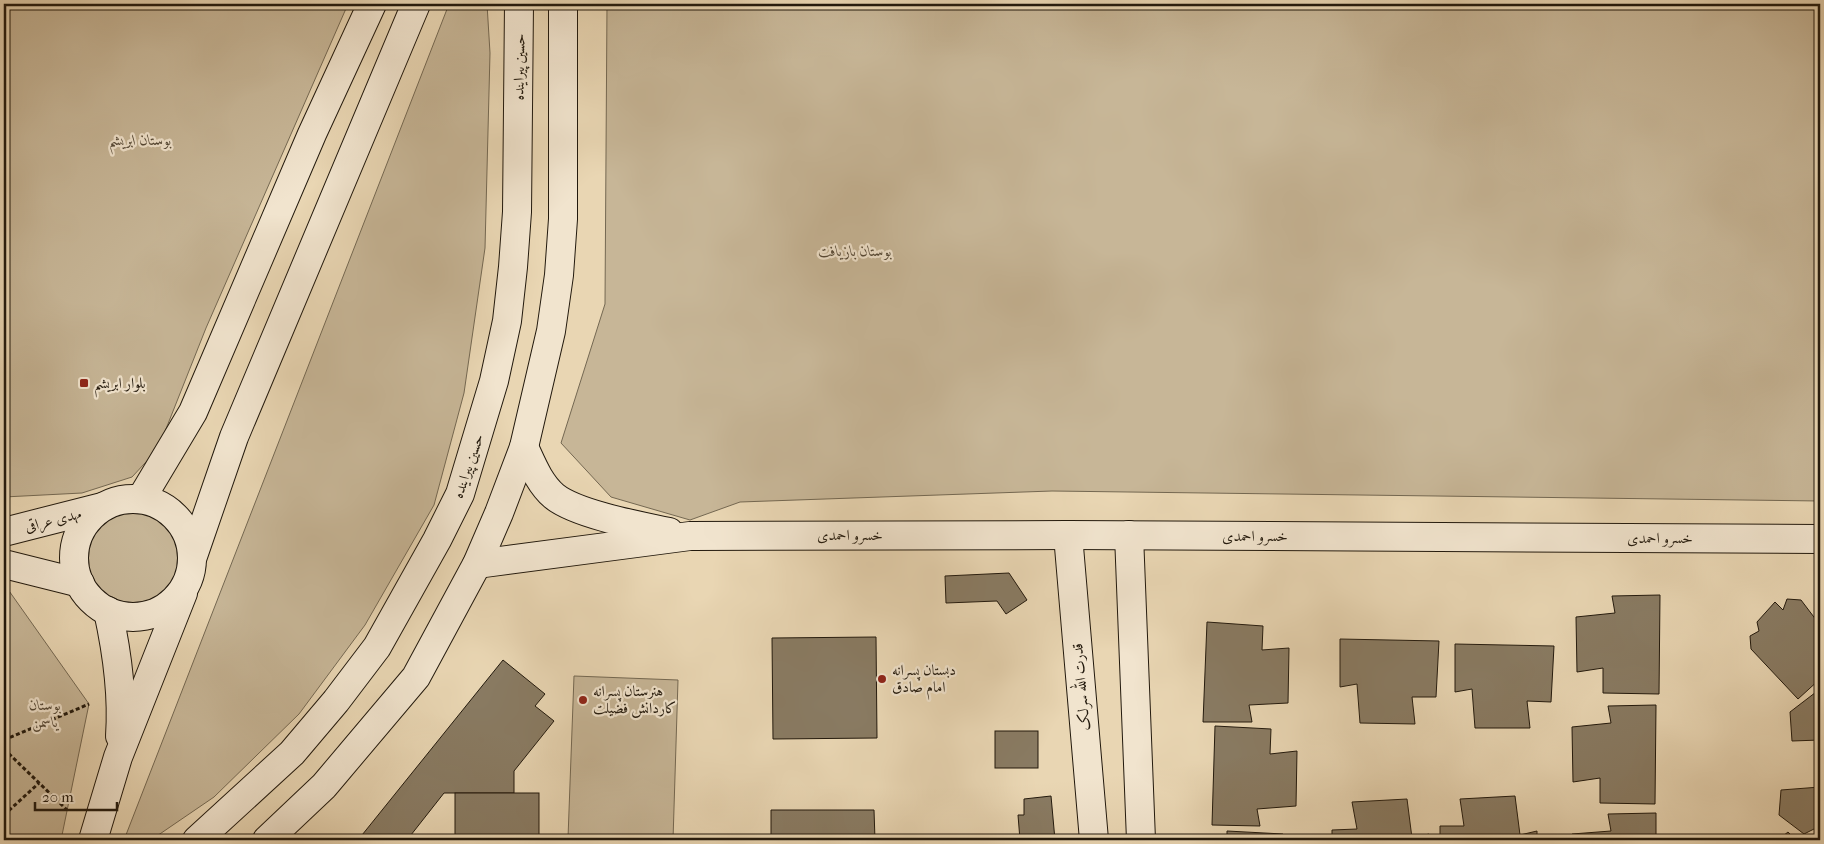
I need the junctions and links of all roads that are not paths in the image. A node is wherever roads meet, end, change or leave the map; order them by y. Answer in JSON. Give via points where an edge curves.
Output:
{"nodes":[{"id":1,"x":372,"y":4,"type":"edge"},
{"id":2,"x":416,"y":4,"type":"edge"},
{"id":3,"x":519,"y":4,"type":"edge"},
{"id":4,"x":564,"y":4,"type":"edge"},
{"id":5,"x":524,"y":447,"type":"junction"},
{"id":6,"x":141,"y":499,"type":"junction"},
{"id":7,"x":102,"y":507,"type":"junction"},
{"id":8,"x":4,"y":532,"type":"edge"},
{"id":9,"x":1068,"y":534,"type":"junction"},
{"id":10,"x":1129,"y":535,"type":"junction"},
{"id":11,"x":690,"y":536,"type":"junction"},
{"id":12,"x":1820,"y":539,"type":"edge"},
{"id":13,"x":4,"y":564,"type":"edge"},
{"id":14,"x":477,"y":564,"type":"junction"},
{"id":15,"x":191,"y":566,"type":"junction"},
{"id":16,"x":80,"y":583,"type":"junction"},
{"id":17,"x":108,"y":611,"type":"junction"},
{"id":18,"x":118,"y":757,"type":"junction"},
{"id":19,"x":93,"y":840,"type":"edge"},
{"id":20,"x":197,"y":840,"type":"edge"},
{"id":21,"x":267,"y":840,"type":"edge"},
{"id":22,"x":1094,"y":840,"type":"edge"},
{"id":23,"x":1141,"y":840,"type":"edge"}],
"edges":[{"from":1,"to":6,"type":"street","via":[[312,134],[193,412]]},
{"from":2,"to":15,"type":"street","via":[[234,437]]},
{"from":3,"to":20,"type":"street","name":"حسین پیراینده","via":[[517,212],[508,312],[494,381],[460,494],[377,647],[354,678],[292,753]]},
{"from":4,"to":5,"type":"street","via":[[563,219],[559,275],[551,331]]},
{"from":5,"to":11,"type":"street","via":[[538,477],[554,496],[572,507]]},
{"from":5,"to":14,"type":"street"},
{"from":6,"to":7,"type":"street","via":[[127,499]]},
{"from":6,"to":15,"type":"street","via":[[157,503],[183,524],[190,540]]},
{"from":7,"to":8,"type":"street","name":"مهدی عراقی"},
{"from":7,"to":16,"type":"street","via":[[89,518],[75,549]]},
{"from":9,"to":10,"type":"street","name":"خسرو احمدی"},
{"from":9,"to":11,"type":"street","name":"خسرو احمدی"},
{"from":9,"to":22,"type":"street","name":"قدرت الله سرلک"},
{"from":10,"to":12,"type":"street","name":"خسرو احمدی"},
{"from":10,"to":23,"type":"street"},
{"from":11,"to":14,"type":"street"},
{"from":13,"to":16,"type":"street"},
{"from":14,"to":21,"type":"street","via":[[416,677],[324,786]]},
{"from":15,"to":17,"type":"street","via":[[180,594],[166,608],[147,616],[128,617]]},
{"from":15,"to":18,"type":"street"},
{"from":16,"to":17,"type":"street","via":[[92,599]]},
{"from":17,"to":18,"type":"street","via":[[115,643],[122,715]]},
{"from":18,"to":19,"type":"street"}]}
